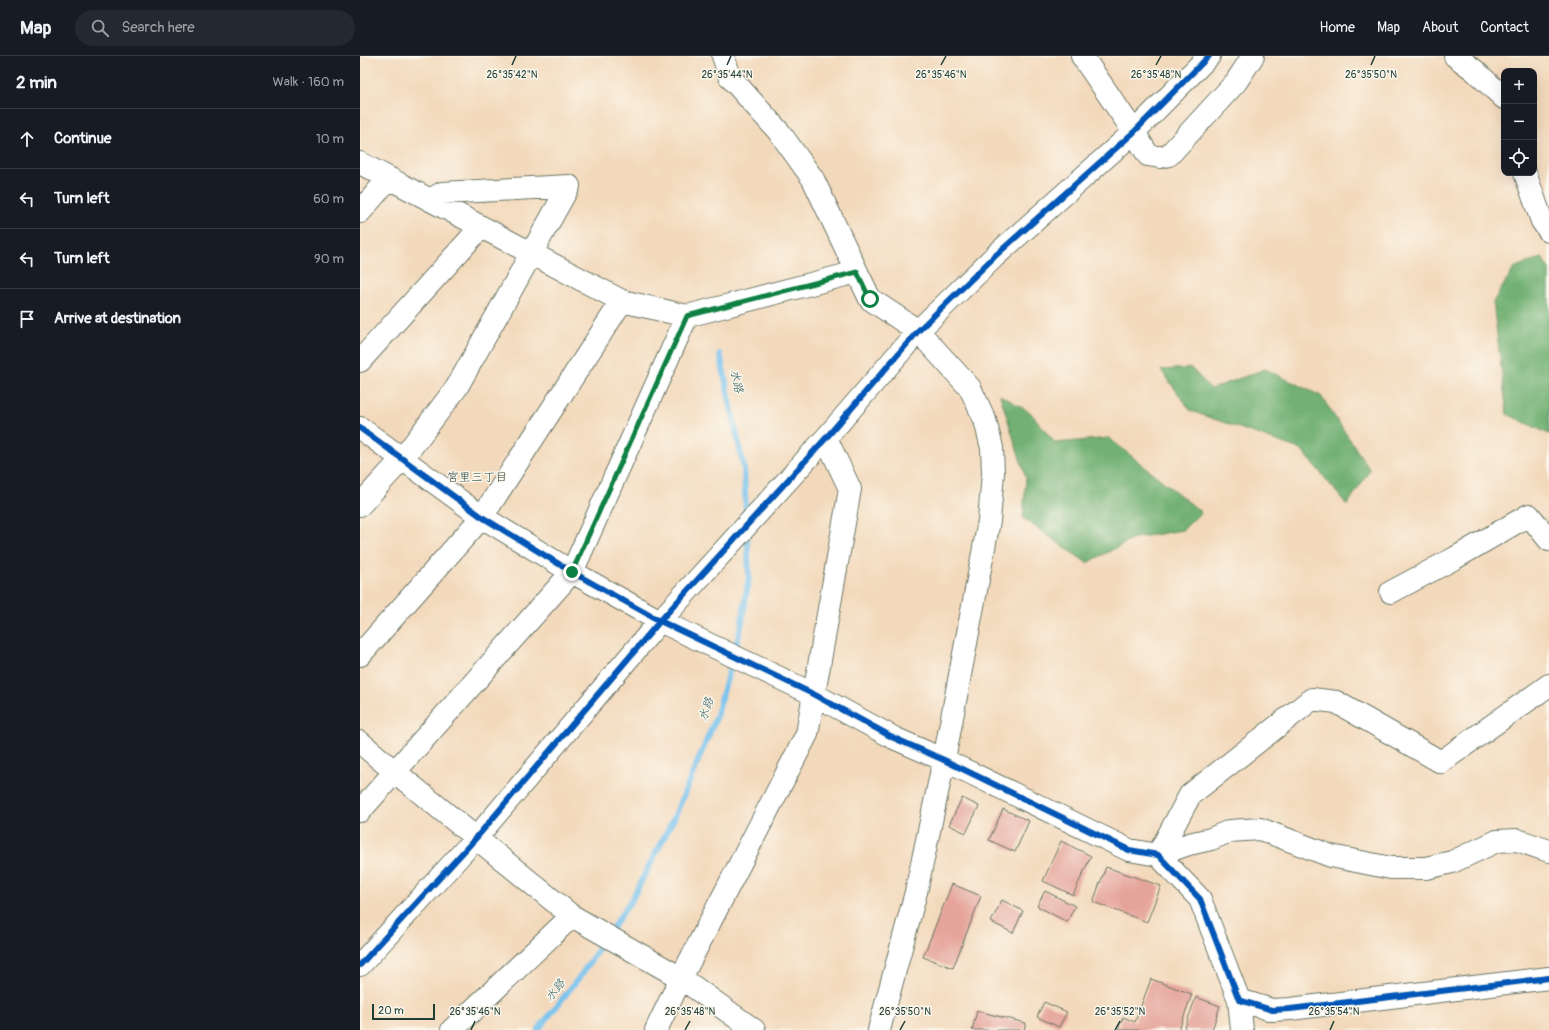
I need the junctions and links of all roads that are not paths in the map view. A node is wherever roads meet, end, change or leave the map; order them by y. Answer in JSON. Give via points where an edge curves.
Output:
{"nodes":[{"id":1,"x":723,"y":56,"type":"edge"},
{"id":2,"x":1082,"y":56,"type":"edge"},
{"id":3,"x":1209,"y":56,"type":"edge"},
{"id":4,"x":1253,"y":56,"type":"edge"},
{"id":5,"x":1455,"y":56,"type":"edge"},
{"id":6,"x":1501,"y":95,"type":"edge"},
{"id":7,"x":1134,"y":132,"type":"junction"},
{"id":8,"x":360,"y":163,"type":"edge"},
{"id":9,"x":1526,"y":176,"type":"edge"},
{"id":10,"x":389,"y":178,"type":"junction"},
{"id":11,"x":430,"y":200,"type":"junction"},
{"id":12,"x":360,"y":212,"type":"edge"},
{"id":13,"x":481,"y":227,"type":"junction"},
{"id":14,"x":1549,"y":231,"type":"edge"},
{"id":15,"x":532,"y":254,"type":"junction"},
{"id":16,"x":857,"y":272,"type":"junction"},
{"id":17,"x":622,"y":301,"type":"junction"},
{"id":18,"x":687,"y":316,"type":"junction"},
{"id":19,"x":918,"y":331,"type":"junction"},
{"id":20,"x":360,"y":360,"type":"edge"},
{"id":21,"x":360,"y":428,"type":"edge"},
{"id":22,"x":826,"y":438,"type":"junction"},
{"id":23,"x":403,"y":458,"type":"junction"},
{"id":24,"x":360,"y":505,"type":"edge"},
{"id":25,"x":482,"y":517,"type":"junction"},
{"id":26,"x":1549,"y":540,"type":"edge"},
{"id":27,"x":572,"y":572,"type":"junction"},
{"id":28,"x":1391,"y":592,"type":"dead end"},
{"id":29,"x":660,"y":621,"type":"junction"},
{"id":30,"x":360,"y":655,"type":"edge"},
{"id":31,"x":1549,"y":685,"type":"edge"},
{"id":32,"x":813,"y":694,"type":"junction"},
{"id":33,"x":360,"y":742,"type":"edge"},
{"id":34,"x":944,"y":760,"type":"junction"},
{"id":35,"x":395,"y":772,"type":"junction"},
{"id":36,"x":360,"y":811,"type":"edge"},
{"id":37,"x":476,"y":838,"type":"junction"},
{"id":38,"x":1549,"y":851,"type":"edge"},
{"id":39,"x":1158,"y":855,"type":"junction"},
{"id":40,"x":572,"y":916,"type":"junction"},
{"id":41,"x":360,"y":965,"type":"edge"},
{"id":42,"x":681,"y":978,"type":"junction"},
{"id":43,"x":1549,"y":978,"type":"edge"},
{"id":44,"x":1239,"y":1000,"type":"junction"},
{"id":45,"x":452,"y":1030,"type":"edge"},
{"id":46,"x":656,"y":1030,"type":"edge"},
{"id":47,"x":754,"y":1030,"type":"edge"},
{"id":48,"x":879,"y":1030,"type":"edge"},
{"id":49,"x":1242,"y":1030,"type":"edge"}],
"edges":[{"from":1,"to":16,"type":"street","via":[[730,77],[780,133],[814,179]]},
{"from":2,"to":7,"type":"street"},
{"from":3,"to":7,"type":"street"},
{"from":4,"to":7,"type":"street","via":[[1236,82],[1169,155],[1160,158],[1148,155]]},
{"from":5,"to":6,"type":"street"},
{"from":7,"to":19,"type":"street","via":[[995,256]]},
{"from":8,"to":10,"type":"street"},
{"from":9,"to":14,"type":"street","via":[[1542,221]]},
{"from":10,"to":11,"type":"street"},
{"from":10,"to":12,"type":"street"},
{"from":11,"to":13,"type":"street"},
{"from":11,"to":15,"type":"street","via":[[442,192],[569,186]]},
{"from":13,"to":15,"type":"street"},
{"from":13,"to":20,"type":"street"},
{"from":15,"to":17,"type":"street"},
{"from":15,"to":23,"type":"street","via":[[457,387]]},
{"from":16,"to":18,"type":"street"},
{"from":16,"to":19,"type":"street","via":[[870,299]]},
{"from":17,"to":18,"type":"street"},
{"from":17,"to":25,"type":"street"},
{"from":18,"to":27,"type":"street"},
{"from":19,"to":22,"type":"street"},
{"from":19,"to":34,"type":"street","via":[[970,388],[985,420],[992,448],[993,473],[988,522]]},
{"from":21,"to":23,"type":"street"},
{"from":22,"to":29,"type":"street"},
{"from":22,"to":32,"type":"street","via":[[850,489]]},
{"from":23,"to":24,"type":"street"},
{"from":23,"to":25,"type":"street"},
{"from":25,"to":27,"type":"street"},
{"from":25,"to":30,"type":"street"},
{"from":26,"to":28,"type":"street","via":[[1528,515]]},
{"from":27,"to":29,"type":"street"},
{"from":27,"to":35,"type":"street"},
{"from":29,"to":32,"type":"street"},
{"from":29,"to":37,"type":"street"},
{"from":31,"to":39,"type":"street","via":[[1441,762],[1336,702],[1312,699],[1190,795]]},
{"from":32,"to":34,"type":"street","via":[[894,738]]},
{"from":32,"to":42,"type":"street","via":[[806,734]]},
{"from":33,"to":35,"type":"street"},
{"from":34,"to":39,"type":"street","via":[[1129,850]]},
{"from":34,"to":48,"type":"street","via":[[916,892]]},
{"from":35,"to":36,"type":"street"},
{"from":35,"to":37,"type":"street"},
{"from":37,"to":40,"type":"street"},
{"from":37,"to":41,"type":"street"},
{"from":38,"to":39,"type":"street","via":[[1518,840],[1497,841],[1452,862],[1426,868],[1391,868],[1331,856],[1260,829],[1230,831]]},
{"from":39,"to":44,"type":"street","via":[[1200,899]]},
{"from":40,"to":42,"type":"street"},
{"from":40,"to":45,"type":"street"},
{"from":42,"to":46,"type":"street"},
{"from":42,"to":47,"type":"street"},
{"from":43,"to":44,"type":"street","via":[[1290,1009],[1272,1010]]},
{"from":44,"to":49,"type":"street"}]}
